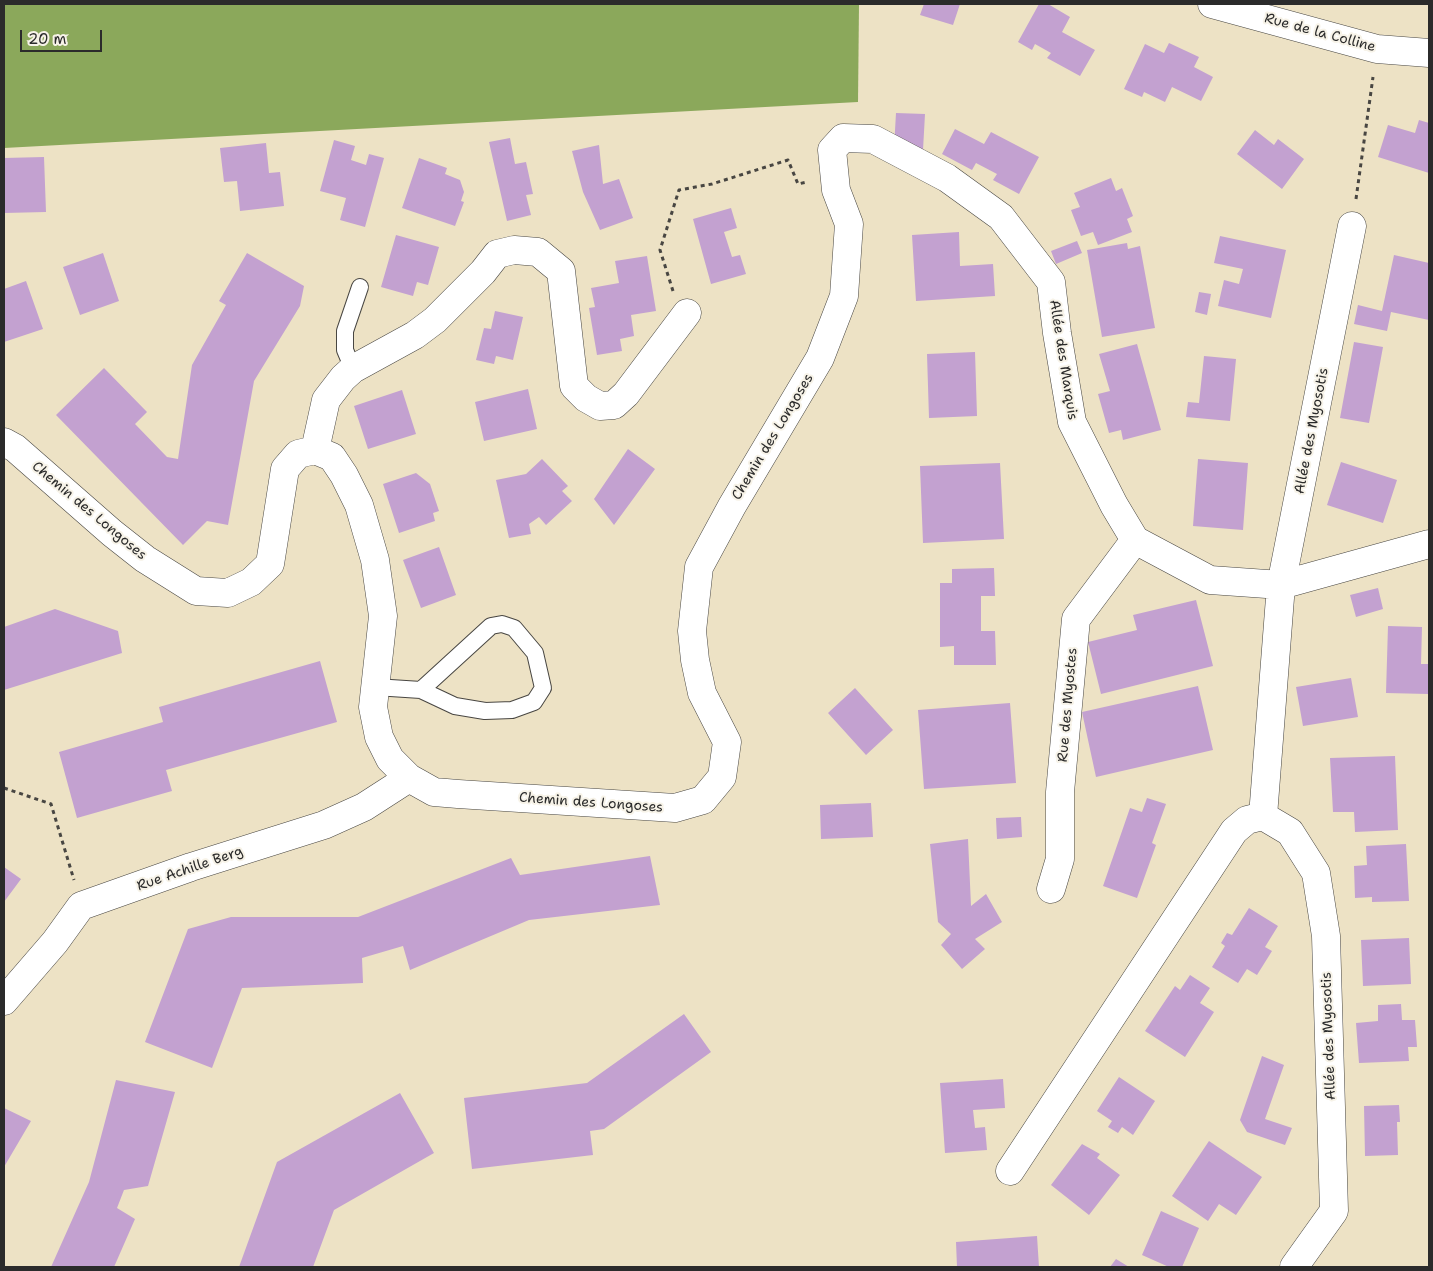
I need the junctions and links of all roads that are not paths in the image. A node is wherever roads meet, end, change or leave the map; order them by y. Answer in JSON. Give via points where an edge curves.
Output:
{"nodes":[{"id":1,"x":1212,"y":4,"type":"edge"},
{"id":2,"x":1429,"y":53,"type":"edge"},
{"id":3,"x":832,"y":150,"type":"joint"},
{"id":4,"x":1352,"y":226,"type":"road end"},
{"id":5,"x":360,"y":287,"type":"dead end"},
{"id":6,"x":685,"y":316,"type":"road end"},
{"id":7,"x":353,"y":369,"type":"junction"},
{"id":8,"x":4,"y":442,"type":"edge"},
{"id":9,"x":314,"y":450,"type":"junction"},
{"id":10,"x":1135,"y":540,"type":"junction"},
{"id":11,"x":1429,"y":544,"type":"edge"},
{"id":12,"x":1282,"y":585,"type":"junction"},
{"id":13,"x":376,"y":687,"type":"junction"},
{"id":14,"x":421,"y":690,"type":"junction"},
{"id":15,"x":408,"y":778,"type":"junction"},
{"id":16,"x":1262,"y":816,"type":"junction"},
{"id":17,"x":1051,"y":889,"type":"dead end"},
{"id":18,"x":4,"y":1001,"type":"edge"},
{"id":19,"x":1010,"y":1172,"type":"dead end"},
{"id":20,"x":1294,"y":1267,"type":"edge"}],
"edges":[{"from":1,"to":2,"type":"street","name":"Rue de la Colline","via":[[1377,49]]},
{"from":3,"to":10,"type":"street","name":"Allée des Marquis","via":[[843,138],[873,140],[947,178],[1001,217],[1051,282],[1056,333],[1072,422]]},
{"from":3,"to":15,"type":"street","name":"Chemin des Longoses","via":[[836,190],[849,224],[844,296],[820,358],[699,567],[692,631],[695,660],[702,694],[727,742],[722,777],[703,800],[675,808],[434,792]]},
{"from":4,"to":12,"type":"street","name":"Allée des Myosotis"},
{"from":5,"to":7,"type":"lane","via":[[345,331],[345,350]]},
{"from":6,"to":7,"type":"street","via":[[626,394],[614,406],[600,406],[574,386],[561,270],[538,252],[514,250],[497,254],[435,320],[415,335]]},
{"from":7,"to":9,"type":"street","via":[[326,400]]},
{"from":8,"to":9,"type":"street","name":"Chemin des Longoses","via":[[145,559],[196,590],[228,593],[251,582],[270,564],[285,469],[298,454]]},
{"from":9,"to":13,"type":"street","name":"Chemin des Longoses","via":[[332,457],[344,474],[359,504],[375,560],[383,616]]},
{"from":10,"to":12,"type":"street","via":[[1210,580]]},
{"from":10,"to":17,"type":"street","name":"Rue des Myostes","via":[[1076,619],[1060,792],[1060,859]]},
{"from":11,"to":12,"type":"street"},
{"from":12,"to":16,"type":"street","name":"Allée des Myosotis"},
{"from":13,"to":14,"type":"lane"},
{"from":13,"to":15,"type":"street","name":"Chemin des Longoses","via":[[373,707],[379,737],[390,759]]},
{"from":14,"to":14,"type":"lane","via":[[455,706],[484,711],[512,710],[534,702],[543,688],[535,653],[514,628],[502,624],[491,626]]},
{"from":15,"to":18,"type":"street","name":"Rue Achille Berg","via":[[364,807],[324,825],[81,906]]},
{"from":16,"to":19,"type":"street","via":[[1246,820],[1234,831]]},
{"from":16,"to":20,"type":"street","name":"Allée des Myosotis","via":[[1290,832],[1316,873],[1326,936],[1334,1211]]}]}
